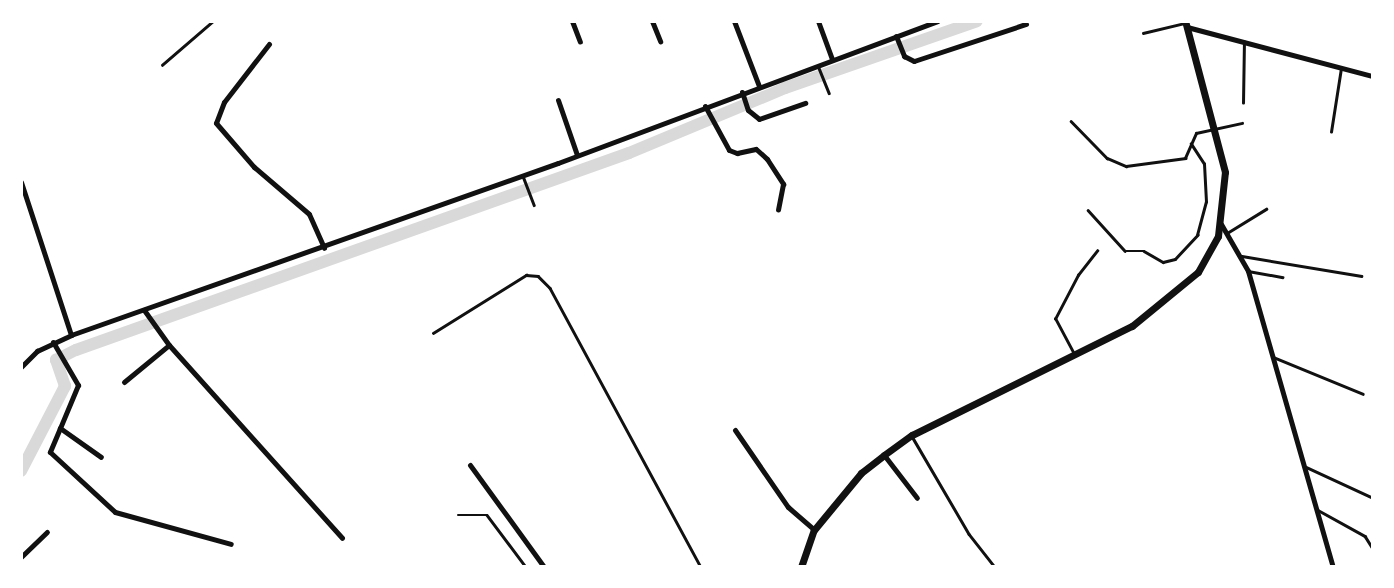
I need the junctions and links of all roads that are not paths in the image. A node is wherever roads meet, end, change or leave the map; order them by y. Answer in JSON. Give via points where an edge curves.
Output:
{"nodes":[{"id":1,"x":213,"y":21,"type":"edge"},
{"id":2,"x":572,"y":21,"type":"edge"},
{"id":3,"x":652,"y":21,"type":"edge"},
{"id":4,"x":734,"y":21,"type":"edge"},
{"id":5,"x":818,"y":21,"type":"edge"},
{"id":6,"x":936,"y":21,"type":"edge"},
{"id":7,"x":1026,"y":24,"type":"dead end"},
{"id":8,"x":1185,"y":24,"type":"edge"},
{"id":9,"x":1143,"y":33,"type":"dead end"},
{"id":10,"x":896,"y":36,"type":"junction"},
{"id":11,"x":660,"y":41,"type":"dead end"},
{"id":12,"x":1244,"y":42,"type":"junction"},
{"id":13,"x":580,"y":43,"type":"dead end"},
{"id":14,"x":269,"y":44,"type":"dead end"},
{"id":15,"x":832,"y":59,"type":"junction"},
{"id":16,"x":162,"y":65,"type":"dead end"},
{"id":17,"x":818,"y":65,"type":"junction"},
{"id":18,"x":1341,"y":68,"type":"junction"},
{"id":19,"x":1373,"y":76,"type":"edge"},
{"id":20,"x":759,"y":86,"type":"junction"},
{"id":21,"x":742,"y":92,"type":"junction"},
{"id":22,"x":829,"y":93,"type":"dead end"},
{"id":23,"x":558,"y":100,"type":"dead end"},
{"id":24,"x":805,"y":103,"type":"dead end"},
{"id":25,"x":1243,"y":103,"type":"dead end"},
{"id":26,"x":705,"y":106,"type":"junction"},
{"id":27,"x":1071,"y":121,"type":"dead end"},
{"id":28,"x":1242,"y":123,"type":"dead end"},
{"id":29,"x":1216,"y":130,"type":"junction"},
{"id":30,"x":1331,"y":132,"type":"dead end"},
{"id":31,"x":1191,"y":144,"type":"junction"},
{"id":32,"x":577,"y":155,"type":"junction"},
{"id":33,"x":523,"y":176,"type":"junction"},
{"id":34,"x":21,"y":182,"type":"edge"},
{"id":35,"x":534,"y":205,"type":"dead end"},
{"id":36,"x":1088,"y":209,"type":"dead end"},
{"id":37,"x":1266,"y":209,"type":"dead end"},
{"id":38,"x":778,"y":210,"type":"dead end"},
{"id":39,"x":1221,"y":224,"type":"junction"},
{"id":40,"x":1227,"y":233,"type":"junction"},
{"id":41,"x":324,"y":248,"type":"junction"},
{"id":42,"x":1097,"y":251,"type":"dead end"},
{"id":43,"x":1242,"y":256,"type":"junction"},
{"id":44,"x":1248,"y":271,"type":"junction"},
{"id":45,"x":1361,"y":276,"type":"dead end"},
{"id":46,"x":1282,"y":277,"type":"dead end"},
{"id":47,"x":144,"y":310,"type":"junction"},
{"id":48,"x":433,"y":333,"type":"dead end"},
{"id":49,"x":71,"y":335,"type":"junction"},
{"id":50,"x":53,"y":342,"type":"junction"},
{"id":51,"x":169,"y":345,"type":"junction"},
{"id":52,"x":1074,"y":354,"type":"junction"},
{"id":53,"x":1270,"y":356,"type":"junction"},
{"id":54,"x":21,"y":367,"type":"edge"},
{"id":55,"x":124,"y":382,"type":"dead end"},
{"id":56,"x":1363,"y":394,"type":"dead end"},
{"id":57,"x":60,"y":428,"type":"junction"},
{"id":58,"x":735,"y":430,"type":"dead end"},
{"id":59,"x":912,"y":435,"type":"junction"},
{"id":60,"x":884,"y":455,"type":"junction"},
{"id":61,"x":101,"y":457,"type":"dead end"},
{"id":62,"x":470,"y":465,"type":"dead end"},
{"id":63,"x":1303,"y":465,"type":"junction"},
{"id":64,"x":917,"y":498,"type":"dead end"},
{"id":65,"x":1373,"y":498,"type":"edge"},
{"id":66,"x":1318,"y":510,"type":"junction"},
{"id":67,"x":458,"y":515,"type":"dead end"},
{"id":68,"x":814,"y":530,"type":"junction"},
{"id":69,"x":47,"y":531,"type":"dead end"},
{"id":70,"x":342,"y":538,"type":"dead end"},
{"id":71,"x":231,"y":544,"type":"dead end"},
{"id":72,"x":1373,"y":549,"type":"edge"},
{"id":73,"x":21,"y":558,"type":"edge"},
{"id":74,"x":526,"y":567,"type":"edge"},
{"id":75,"x":544,"y":567,"type":"edge"},
{"id":76,"x":701,"y":567,"type":"edge"},
{"id":77,"x":801,"y":567,"type":"edge"},
{"id":78,"x":995,"y":567,"type":"edge"},
{"id":79,"x":1333,"y":567,"type":"edge"}],
"edges":[{"from":1,"to":16,"type":"lane"},
{"from":2,"to":13,"type":"street"},
{"from":3,"to":11,"type":"street"},
{"from":4,"to":20,"type":"street"},
{"from":5,"to":15,"type":"street"},
{"from":6,"to":10,"type":"street"},
{"from":7,"to":10,"type":"street","via":[[914,61],[904,56]]},
{"from":8,"to":9,"type":"lane"},
{"from":8,"to":12,"type":"street"},
{"from":8,"to":29,"type":"street"},
{"from":10,"to":15,"type":"street"},
{"from":12,"to":18,"type":"street"},
{"from":12,"to":25,"type":"lane"},
{"from":14,"to":41,"type":"street","via":[[224,102],[216,123],[254,167],[309,214]]},
{"from":15,"to":17,"type":"street"},
{"from":17,"to":20,"type":"street"},
{"from":17,"to":22,"type":"lane"},
{"from":18,"to":19,"type":"street"},
{"from":18,"to":30,"type":"lane"},
{"from":20,"to":21,"type":"street"},
{"from":21,"to":24,"type":"street","via":[[748,110],[759,119]]},
{"from":21,"to":26,"type":"street"},
{"from":23,"to":32,"type":"street"},
{"from":26,"to":32,"type":"street"},
{"from":26,"to":38,"type":"street","via":[[729,150],[756,149],[767,159],[783,184]]},
{"from":27,"to":31,"type":"lane","via":[[1107,158],[1126,166],[1185,158]]},
{"from":28,"to":29,"type":"lane"},
{"from":29,"to":31,"type":"lane","via":[[1196,133]]},
{"from":29,"to":39,"type":"street","via":[[1225,172]]},
{"from":31,"to":36,"type":"lane","via":[[1204,164],[1206,202],[1197,234],[1175,259],[1163,262],[1144,251],[1125,251]]},
{"from":32,"to":33,"type":"street"},
{"from":33,"to":35,"type":"lane"},
{"from":33,"to":41,"type":"street"},
{"from":34,"to":49,"type":"street"},
{"from":37,"to":40,"type":"lane"},
{"from":39,"to":40,"type":"street"},
{"from":39,"to":52,"type":"street","via":[[1210,254],[1179,292],[1132,326]]},
{"from":40,"to":43,"type":"street"},
{"from":41,"to":47,"type":"street"},
{"from":42,"to":52,"type":"lane","via":[[1078,275],[1055,319]]},
{"from":43,"to":44,"type":"street"},
{"from":43,"to":45,"type":"lane"},
{"from":44,"to":46,"type":"lane"},
{"from":44,"to":53,"type":"street"},
{"from":47,"to":49,"type":"street"},
{"from":47,"to":51,"type":"street"},
{"from":48,"to":76,"type":"lane","via":[[526,275],[538,276],[550,288]]},
{"from":49,"to":50,"type":"street"},
{"from":50,"to":54,"type":"street"},
{"from":50,"to":57,"type":"street","via":[[79,390]]},
{"from":51,"to":55,"type":"street"},
{"from":51,"to":70,"type":"street"},
{"from":52,"to":59,"type":"street"},
{"from":53,"to":56,"type":"lane"},
{"from":53,"to":63,"type":"street"},
{"from":57,"to":61,"type":"street"},
{"from":57,"to":71,"type":"street","via":[[50,452],[115,512]]},
{"from":58,"to":68,"type":"street","via":[[788,507]]},
{"from":59,"to":60,"type":"street"},
{"from":59,"to":78,"type":"lane","via":[[969,534]]},
{"from":60,"to":64,"type":"street"},
{"from":60,"to":68,"type":"street","via":[[861,473]]},
{"from":62,"to":75,"type":"street"},
{"from":63,"to":65,"type":"lane"},
{"from":63,"to":66,"type":"street"},
{"from":66,"to":72,"type":"lane","via":[[1365,536]]},
{"from":66,"to":79,"type":"street"},
{"from":67,"to":74,"type":"lane","via":[[487,515]]},
{"from":68,"to":77,"type":"street"},
{"from":69,"to":73,"type":"street"}]}
